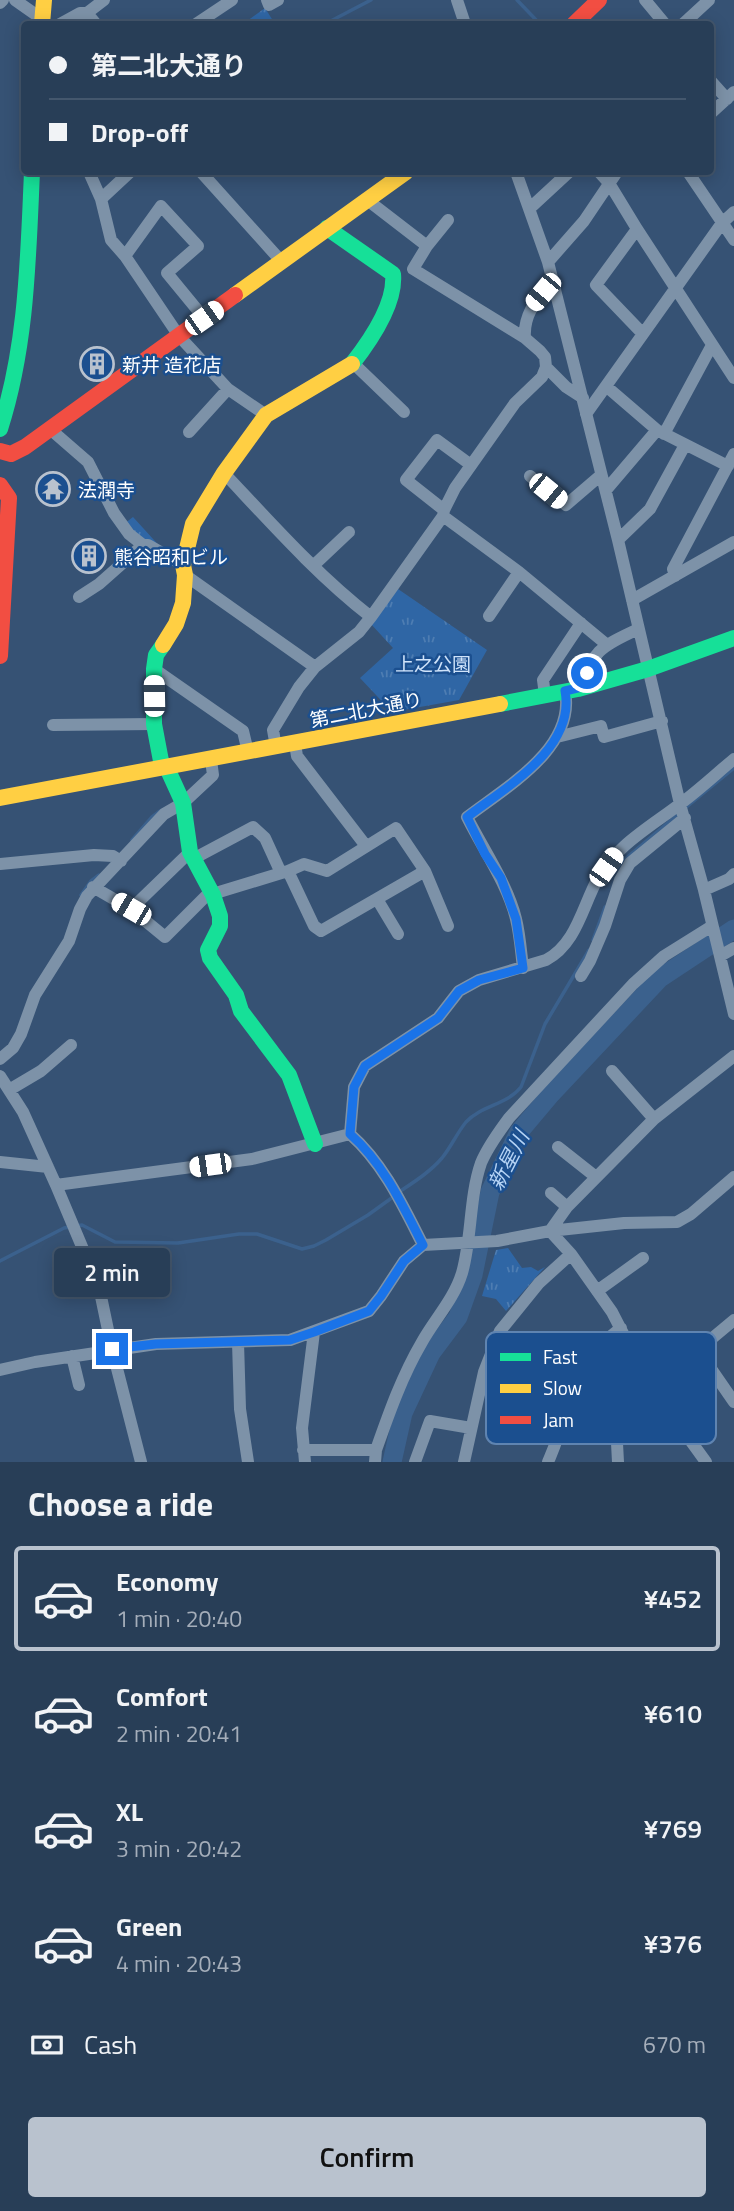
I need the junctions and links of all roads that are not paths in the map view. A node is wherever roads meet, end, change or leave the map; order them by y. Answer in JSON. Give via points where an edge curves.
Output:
{"nodes":[{"id":1,"x":15,"y":0,"type":"edge"},
{"id":2,"x":44,"y":0,"type":"edge"},
{"id":3,"x":104,"y":0,"type":"edge"},
{"id":4,"x":232,"y":0,"type":"edge"},
{"id":5,"x":267,"y":0,"type":"edge"},
{"id":6,"x":278,"y":0,"type":"edge"},
{"id":7,"x":457,"y":0,"type":"edge"},
{"id":8,"x":599,"y":0,"type":"edge"},
{"id":9,"x":645,"y":0,"type":"edge"},
{"id":10,"x":709,"y":0,"type":"edge"},
{"id":11,"x":87,"y":13,"type":"junction"},
{"id":12,"x":41,"y":21,"type":"edge"},
{"id":13,"x":42,"y":21,"type":"edge"},
{"id":14,"x":65,"y":21,"type":"edge"},
{"id":15,"x":94,"y":21,"type":"edge"},
{"id":16,"x":200,"y":21,"type":"edge"},
{"id":17,"x":464,"y":21,"type":"edge"},
{"id":18,"x":577,"y":21,"type":"edge"},
{"id":19,"x":662,"y":21,"type":"edge"},
{"id":20,"x":686,"y":21,"type":"edge"},
{"id":21,"x":714,"y":83,"type":"edge"},
{"id":22,"x":730,"y":96,"type":"edge"},
{"id":23,"x":714,"y":110,"type":"edge"},
{"id":24,"x":32,"y":175,"type":"edge"},
{"id":25,"x":90,"y":175,"type":"edge"},
{"id":26,"x":127,"y":175,"type":"edge"},
{"id":27,"x":204,"y":175,"type":"edge"},
{"id":28,"x":402,"y":175,"type":"edge"},
{"id":29,"x":517,"y":175,"type":"edge"},
{"id":30,"x":566,"y":175,"type":"edge"},
{"id":31,"x":602,"y":175,"type":"edge"},
{"id":32,"x":615,"y":175,"type":"edge"},
{"id":33,"x":690,"y":175,"type":"edge"},
{"id":34,"x":609,"y":183,"type":"junction"},
{"id":35,"x":101,"y":199,"type":"junction"},
{"id":36,"x":366,"y":199,"type":"junction"},
{"id":37,"x":529,"y":209,"type":"junction"},
{"id":38,"x":734,"y":212,"type":"edge"},
{"id":39,"x":448,"y":220,"type":"dead end"},
{"id":40,"x":722,"y":223,"type":"junction"},
{"id":41,"x":327,"y":228,"type":"junction"},
{"id":42,"x":637,"y":229,"type":"junction"},
{"id":43,"x":734,"y":240,"type":"edge"},
{"id":44,"x":427,"y":246,"type":"junction"},
{"id":45,"x":125,"y":256,"type":"junction"},
{"id":46,"x":282,"y":262,"type":"junction"},
{"id":47,"x":548,"y":262,"type":"junction"},
{"id":48,"x":413,"y":269,"type":"junction"},
{"id":49,"x":393,"y":274,"type":"junction"},
{"id":50,"x":552,"y":280,"type":"junction"},
{"id":51,"x":675,"y":289,"type":"junction"},
{"id":52,"x":204,"y":318,"type":"junction"},
{"id":53,"x":643,"y":334,"type":"junction"},
{"id":54,"x":179,"y":336,"type":"junction"},
{"id":55,"x":525,"y":338,"type":"junction"},
{"id":56,"x":712,"y":345,"type":"junction"},
{"id":57,"x":354,"y":363,"type":"junction"},
{"id":58,"x":546,"y":366,"type":"junction"},
{"id":59,"x":734,"y":378,"type":"edge"},
{"id":60,"x":607,"y":387,"type":"junction"},
{"id":61,"x":228,"y":389,"type":"junction"},
{"id":62,"x":5,"y":394,"type":"edge"},
{"id":63,"x":583,"y":398,"type":"junction"},
{"id":64,"x":404,"y":412,"type":"dead end"},
{"id":65,"x":586,"y":414,"type":"junction"},
{"id":66,"x":266,"y":415,"type":"junction"},
{"id":67,"x":0,"y":429,"type":"edge"},
{"id":68,"x":50,"y":429,"type":"junction"},
{"id":69,"x":189,"y":432,"type":"dead end"},
{"id":70,"x":661,"y":432,"type":"junction"},
{"id":71,"x":685,"y":445,"type":"junction"},
{"id":72,"x":0,"y":451,"type":"edge"},
{"id":73,"x":731,"y":460,"type":"edge"},
{"id":74,"x":471,"y":465,"type":"junction"},
{"id":75,"x":224,"y":473,"type":"junction"},
{"id":76,"x":601,"y":475,"type":"junction"},
{"id":77,"x":530,"y":476,"type":"dead end"},
{"id":78,"x":0,"y":485,"type":"edge"},
{"id":79,"x":606,"y":490,"type":"junction"},
{"id":80,"x":443,"y":513,"type":"junction"},
{"id":81,"x":349,"y":532,"type":"dead end"},
{"id":82,"x":618,"y":540,"type":"junction"},
{"id":83,"x":734,"y":542,"type":"edge"},
{"id":84,"x":143,"y":545,"type":"junction"},
{"id":85,"x":313,"y":566,"type":"junction"},
{"id":86,"x":184,"y":570,"type":"junction"},
{"id":87,"x":519,"y":572,"type":"junction"},
{"id":88,"x":675,"y":576,"type":"junction"},
{"id":89,"x":79,"y":597,"type":"dead end"},
{"id":90,"x":632,"y":600,"type":"junction"},
{"id":91,"x":489,"y":616,"type":"dead end"},
{"id":92,"x":371,"y":617,"type":"junction"},
{"id":93,"x":582,"y":623,"type":"junction"},
{"id":94,"x":638,"y":629,"type":"junction"},
{"id":95,"x":734,"y":638,"type":"edge"},
{"id":96,"x":606,"y":644,"type":"junction"},
{"id":97,"x":0,"y":656,"type":"edge"},
{"id":98,"x":315,"y":667,"type":"junction"},
{"id":99,"x":154,"y":669,"type":"junction"},
{"id":100,"x":648,"y":669,"type":"junction"},
{"id":101,"x":590,"y":685,"type":"junction"},
{"id":102,"x":565,"y":691,"type":"junction"},
{"id":103,"x":545,"y":695,"type":"junction"},
{"id":104,"x":662,"y":721,"type":"junction"},
{"id":105,"x":154,"y":724,"type":"junction"},
{"id":106,"x":53,"y":725,"type":"dead end"},
{"id":107,"x":557,"y":737,"type":"junction"},
{"id":108,"x":295,"y":744,"type":"junction"},
{"id":109,"x":276,"y":747,"type":"junction"},
{"id":110,"x":248,"y":752,"type":"junction"},
{"id":111,"x":734,"y":759,"type":"edge"},
{"id":112,"x":211,"y":760,"type":"junction"},
{"id":113,"x":167,"y":768,"type":"junction"},
{"id":114,"x":0,"y":798,"type":"edge"},
{"id":115,"x":183,"y":803,"type":"junction"},
{"id":116,"x":683,"y":811,"type":"junction"},
{"id":117,"x":366,"y":846,"type":"junction"},
{"id":118,"x":192,"y":856,"type":"junction"},
{"id":119,"x":121,"y":861,"type":"junction"},
{"id":120,"x":0,"y":864,"type":"edge"},
{"id":121,"x":425,"y":871,"type":"junction"},
{"id":122,"x":284,"y":872,"type":"junction"},
{"id":123,"x":734,"y":874,"type":"edge"},
{"id":124,"x":93,"y":887,"type":"junction"},
{"id":125,"x":704,"y":890,"type":"junction"},
{"id":126,"x":213,"y":895,"type":"junction"},
{"id":127,"x":377,"y":899,"type":"junction"},
{"id":128,"x":131,"y":909,"type":"junction"},
{"id":129,"x":448,"y":926,"type":"dead end"},
{"id":130,"x":712,"y":927,"type":"junction"},
{"id":131,"x":398,"y":934,"type":"dead end"},
{"id":132,"x":734,"y":948,"type":"edge"},
{"id":133,"x":720,"y":956,"type":"junction"},
{"id":134,"x":523,"y":968,"type":"junction"},
{"id":135,"x":581,"y":976,"type":"dead end"},
{"id":136,"x":734,"y":1014,"type":"edge"},
{"id":137,"x":71,"y":1045,"type":"dead end"},
{"id":138,"x":734,"y":1056,"type":"edge"},
{"id":139,"x":0,"y":1059,"type":"edge"},
{"id":140,"x":612,"y":1071,"type":"dead end"},
{"id":141,"x":0,"y":1076,"type":"edge"},
{"id":142,"x":9,"y":1090,"type":"junction"},
{"id":143,"x":654,"y":1119,"type":"junction"},
{"id":144,"x":350,"y":1134,"type":"junction"},
{"id":145,"x":315,"y":1144,"type":"junction"},
{"id":146,"x":558,"y":1147,"type":"dead end"},
{"id":147,"x":0,"y":1162,"type":"edge"},
{"id":148,"x":48,"y":1167,"type":"junction"},
{"id":149,"x":596,"y":1177,"type":"junction"},
{"id":150,"x":734,"y":1177,"type":"edge"},
{"id":151,"x":56,"y":1185,"type":"junction"},
{"id":152,"x":551,"y":1193,"type":"dead end"},
{"id":153,"x":568,"y":1207,"type":"junction"},
{"id":154,"x":550,"y":1231,"type":"junction"},
{"id":155,"x":467,"y":1243,"type":"junction"},
{"id":156,"x":423,"y":1245,"type":"junction"},
{"id":157,"x":571,"y":1254,"type":"junction"},
{"id":158,"x":643,"y":1258,"type":"dead end"},
{"id":159,"x":116,"y":1272,"type":"dead end"},
{"id":160,"x":93,"y":1274,"type":"junction"},
{"id":161,"x":597,"y":1291,"type":"junction"},
{"id":162,"x":734,"y":1320,"type":"edge"},
{"id":163,"x":621,"y":1328,"type":"junction"},
{"id":164,"x":314,"y":1332,"type":"junction"},
{"id":165,"x":500,"y":1332,"type":"edge"},
{"id":166,"x":616,"y":1332,"type":"edge"},
{"id":167,"x":623,"y":1332,"type":"edge"},
{"id":168,"x":716,"y":1335,"type":"edge"},
{"id":169,"x":238,"y":1342,"type":"junction"},
{"id":170,"x":112,"y":1349,"type":"junction"},
{"id":171,"x":72,"y":1356,"type":"junction"},
{"id":172,"x":486,"y":1367,"type":"edge"},
{"id":173,"x":0,"y":1370,"type":"edge"},
{"id":174,"x":716,"y":1376,"type":"edge"},
{"id":175,"x":79,"y":1385,"type":"dead end"},
{"id":176,"x":734,"y":1401,"type":"edge"},
{"id":177,"x":471,"y":1428,"type":"junction"},
{"id":178,"x":555,"y":1444,"type":"edge"},
{"id":179,"x":617,"y":1444,"type":"edge"},
{"id":180,"x":693,"y":1444,"type":"edge"},
{"id":181,"x":304,"y":1456,"type":"edge"},
{"id":182,"x":376,"y":1456,"type":"edge"},
{"id":183,"x":141,"y":1462,"type":"edge"},
{"id":184,"x":248,"y":1462,"type":"edge"},
{"id":185,"x":415,"y":1462,"type":"edge"},
{"id":186,"x":464,"y":1462,"type":"edge"},
{"id":187,"x":548,"y":1462,"type":"edge"},
{"id":188,"x":618,"y":1462,"type":"edge"},
{"id":189,"x":706,"y":1462,"type":"edge"}],
"edges":[{"from":1,"to":12,"type":"street"},
{"from":2,"to":13,"type":"street"},
{"from":3,"to":11,"type":"street"},
{"from":4,"to":16,"type":"street"},
{"from":5,"to":6,"type":"street","via":[[269,5]]},
{"from":7,"to":17,"type":"street"},
{"from":8,"to":18,"type":"street"},
{"from":9,"to":19,"type":"street"},
{"from":10,"to":20,"type":"street"},
{"from":11,"to":14,"type":"street"},
{"from":11,"to":15,"type":"street"},
{"from":21,"to":22,"type":"street"},
{"from":22,"to":23,"type":"street"},
{"from":24,"to":62,"type":"street","via":[[22,333]]},
{"from":25,"to":35,"type":"street"},
{"from":26,"to":35,"type":"street"},
{"from":27,"to":46,"type":"street"},
{"from":28,"to":36,"type":"street"},
{"from":29,"to":37,"type":"street"},
{"from":30,"to":37,"type":"street"},
{"from":31,"to":34,"type":"street"},
{"from":32,"to":34,"type":"street"},
{"from":33,"to":40,"type":"street"},
{"from":34,"to":42,"type":"street"},
{"from":34,"to":47,"type":"street"},
{"from":35,"to":45,"type":"street","via":[[111,240]]},
{"from":36,"to":41,"type":"street"},
{"from":36,"to":44,"type":"street"},
{"from":37,"to":47,"type":"street"},
{"from":38,"to":40,"type":"street"},
{"from":39,"to":44,"type":"street"},
{"from":40,"to":43,"type":"street"},
{"from":40,"to":51,"type":"street"},
{"from":41,"to":46,"type":"street"},
{"from":41,"to":49,"type":"street"},
{"from":42,"to":51,"type":"street"},
{"from":42,"to":53,"type":"street","via":[[596,285]]},
{"from":44,"to":48,"type":"street"},
{"from":45,"to":52,"type":"street","via":[[161,206],[198,246],[167,273]]},
{"from":45,"to":54,"type":"street"},
{"from":46,"to":52,"type":"street"},
{"from":47,"to":50,"type":"street"},
{"from":48,"to":49,"type":"street"},
{"from":48,"to":55,"type":"street"},
{"from":49,"to":57,"type":"street","via":[[394,284],[379,326]]},
{"from":50,"to":55,"type":"street","via":[[533,303]]},
{"from":50,"to":63,"type":"street"},
{"from":51,"to":53,"type":"street"},
{"from":51,"to":56,"type":"street"},
{"from":52,"to":54,"type":"street"},
{"from":53,"to":60,"type":"street"},
{"from":54,"to":61,"type":"street"},
{"from":54,"to":68,"type":"street"},
{"from":55,"to":58,"type":"street","via":[[545,357]]},
{"from":56,"to":59,"type":"street"},
{"from":56,"to":70,"type":"street"},
{"from":57,"to":64,"type":"street"},
{"from":57,"to":66,"type":"street"},
{"from":58,"to":63,"type":"street"},
{"from":58,"to":74,"type":"street"},
{"from":60,"to":65,"type":"street"},
{"from":60,"to":70,"type":"street"},
{"from":61,"to":66,"type":"street"},
{"from":61,"to":69,"type":"street"},
{"from":62,"to":67,"type":"street"},
{"from":63,"to":65,"type":"street"},
{"from":65,"to":76,"type":"street"},
{"from":66,"to":75,"type":"street"},
{"from":68,"to":72,"type":"street","via":[[17,452]]},
{"from":68,"to":84,"type":"street","via":[[88,462],[114,513]]},
{"from":70,"to":71,"type":"street"},
{"from":70,"to":79,"type":"street"},
{"from":71,"to":73,"type":"street"},
{"from":71,"to":82,"type":"street","via":[[650,509]]},
{"from":73,"to":88,"type":"street","via":[[673,569]]},
{"from":74,"to":80,"type":"street"},
{"from":74,"to":80,"type":"street","via":[[437,440],[406,480]]},
{"from":75,"to":85,"type":"street"},
{"from":75,"to":86,"type":"street","via":[[192,524]]},
{"from":76,"to":77,"type":"street","via":[[566,505]]},
{"from":76,"to":79,"type":"street"},
{"from":78,"to":97,"type":"street","via":[[9,498]]},
{"from":79,"to":82,"type":"street"},
{"from":80,"to":87,"type":"street"},
{"from":80,"to":92,"type":"street"},
{"from":81,"to":85,"type":"street"},
{"from":82,"to":90,"type":"street"},
{"from":83,"to":88,"type":"street"},
{"from":84,"to":86,"type":"street"},
{"from":84,"to":89,"type":"street"},
{"from":85,"to":92,"type":"street"},
{"from":86,"to":98,"type":"street"},
{"from":86,"to":99,"type":"street","via":[[180,614],[156,655]]},
{"from":87,"to":91,"type":"street"},
{"from":87,"to":93,"type":"street"},
{"from":88,"to":90,"type":"street"},
{"from":90,"to":94,"type":"street"},
{"from":92,"to":98,"type":"street"},
{"from":93,"to":96,"type":"street"},
{"from":93,"to":103,"type":"street","via":[[543,680]]},
{"from":94,"to":96,"type":"street"},
{"from":94,"to":100,"type":"street"},
{"from":95,"to":100,"type":"street","name":"第二北大通り"},
{"from":96,"to":101,"type":"street","via":[[590,662]]},
{"from":98,"to":109,"type":"street","via":[[273,730]]},
{"from":99,"to":105,"type":"street"},
{"from":99,"to":110,"type":"street","via":[[243,731]]},
{"from":100,"to":101,"type":"street","name":"第二北大通り"},
{"from":100,"to":104,"type":"street"},
{"from":101,"to":102,"type":"street","name":"第二北大通り"},
{"from":102,"to":103,"type":"street","name":"第二北大通り"},
{"from":102,"to":107,"type":"street","via":[[568,705]]},
{"from":103,"to":108,"type":"street","name":"第二北大通り"},
{"from":104,"to":107,"type":"street","via":[[604,737],[601,726]]},
{"from":104,"to":116,"type":"street"},
{"from":105,"to":106,"type":"street"},
{"from":105,"to":113,"type":"street","via":[[161,761]]},
{"from":107,"to":134,"type":"street","via":[[533,766],[467,817],[501,878],[516,919]]},
{"from":108,"to":109,"type":"street","name":"第二北大通り"},
{"from":108,"to":117,"type":"street","via":[[297,756]]},
{"from":109,"to":110,"type":"street","name":"第二北大通り"},
{"from":110,"to":112,"type":"street","name":"第二北大通り"},
{"from":111,"to":116,"type":"street"},
{"from":112,"to":113,"type":"street","name":"第二北大通り"},
{"from":112,"to":115,"type":"street","via":[[213,775]]},
{"from":113,"to":114,"type":"street","name":"第二北大通り"},
{"from":113,"to":115,"type":"street"},
{"from":115,"to":118,"type":"street"},
{"from":115,"to":119,"type":"street","via":[[164,814]]},
{"from":116,"to":125,"type":"street"},
{"from":116,"to":134,"type":"street","via":[[615,854],[564,947]]},
{"from":116,"to":135,"type":"street","via":[[630,863]]},
{"from":117,"to":121,"type":"street","via":[[396,828]]},
{"from":117,"to":122,"type":"street","via":[[327,871],[304,864]]},
{"from":118,"to":122,"type":"street","via":[[253,827],[265,838]]},
{"from":118,"to":126,"type":"street"},
{"from":118,"to":128,"type":"street"},
{"from":119,"to":120,"type":"street","via":[[94,855]]},
{"from":119,"to":124,"type":"street"},
{"from":121,"to":127,"type":"street"},
{"from":121,"to":129,"type":"street"},
{"from":122,"to":126,"type":"street"},
{"from":122,"to":127,"type":"street","via":[[321,931]]},
{"from":123,"to":125,"type":"street"},
{"from":124,"to":128,"type":"street"},
{"from":124,"to":139,"type":"street","via":[[69,941],[35,995],[21,1034]]},
{"from":125,"to":130,"type":"street"},
{"from":126,"to":128,"type":"street","via":[[206,896],[165,937]]},
{"from":126,"to":145,"type":"street","via":[[220,926],[208,950],[210,958],[236,995],[241,1011],[289,1075]]},
{"from":127,"to":131,"type":"street"},
{"from":130,"to":133,"type":"street"},
{"from":130,"to":155,"type":"street","via":[[664,956],[633,984],[509,1118],[481,1163]]},
{"from":132,"to":133,"type":"street"},
{"from":133,"to":136,"type":"street"},
{"from":134,"to":144,"type":"street","via":[[479,980],[459,991],[438,1018],[365,1066],[354,1087]]},
{"from":137,"to":142,"type":"street"},
{"from":138,"to":143,"type":"street"},
{"from":140,"to":143,"type":"street"},
{"from":141,"to":142,"type":"street"},
{"from":142,"to":148,"type":"street"},
{"from":143,"to":149,"type":"street"},
{"from":144,"to":145,"type":"street"},
{"from":144,"to":156,"type":"street","via":[[391,1185]]},
{"from":145,"to":151,"type":"street","via":[[252,1159]]},
{"from":146,"to":149,"type":"street"},
{"from":147,"to":148,"type":"street"},
{"from":148,"to":151,"type":"street"},
{"from":149,"to":153,"type":"street"},
{"from":150,"to":154,"type":"street","via":[[677,1222]]},
{"from":151,"to":160,"type":"street"},
{"from":152,"to":153,"type":"street"},
{"from":153,"to":154,"type":"street"},
{"from":154,"to":155,"type":"street"},
{"from":154,"to":157,"type":"street"},
{"from":155,"to":156,"type":"street"},
{"from":155,"to":182,"type":"street","via":[[462,1273],[404,1376]]},
{"from":156,"to":164,"type":"street","via":[[404,1261],[369,1311]]},
{"from":157,"to":161,"type":"street"},
{"from":157,"to":165,"type":"street","via":[[539,1283]]},
{"from":158,"to":161,"type":"street"},
{"from":159,"to":160,"type":"street"},
{"from":160,"to":170,"type":"street"},
{"from":161,"to":163,"type":"street"},
{"from":162,"to":168,"type":"street"},
{"from":163,"to":166,"type":"street"},
{"from":163,"to":167,"type":"street"},
{"from":164,"to":169,"type":"street","via":[[290,1340]]},
{"from":164,"to":181,"type":"street","via":[[302,1428]]},
{"from":169,"to":170,"type":"street"},
{"from":169,"to":184,"type":"street","via":[[240,1409]]},
{"from":170,"to":171,"type":"street"},
{"from":170,"to":183,"type":"street"},
{"from":171,"to":173,"type":"street"},
{"from":171,"to":175,"type":"street"},
{"from":172,"to":177,"type":"street"},
{"from":174,"to":176,"type":"street"},
{"from":177,"to":185,"type":"street","via":[[430,1422]]},
{"from":177,"to":186,"type":"street"},
{"from":178,"to":187,"type":"street"},
{"from":179,"to":188,"type":"street"},
{"from":180,"to":189,"type":"street"},
{"from":181,"to":182,"type":"street"}]}
